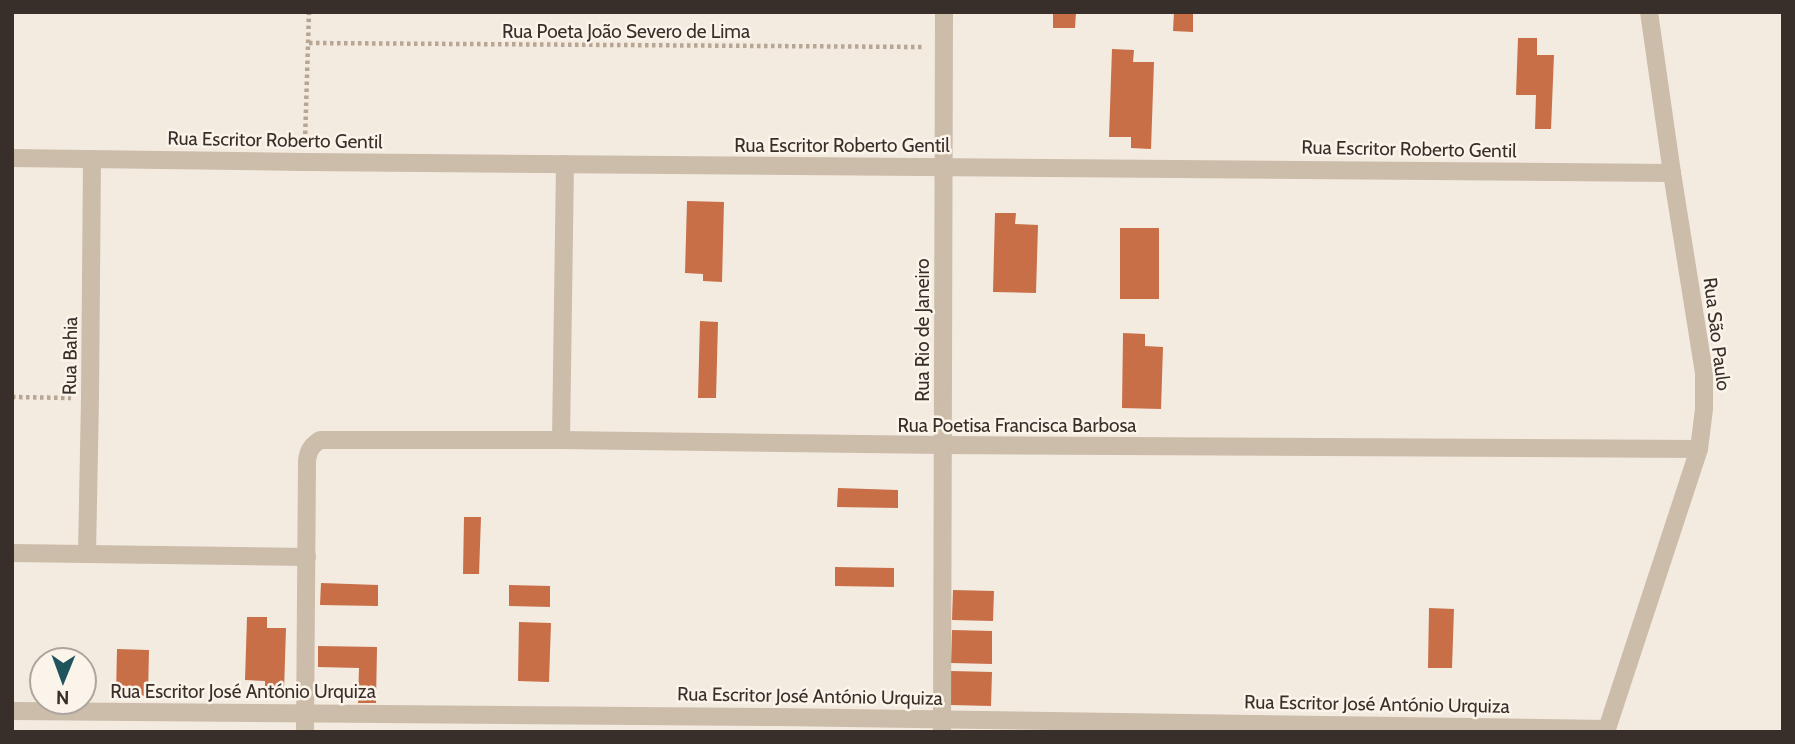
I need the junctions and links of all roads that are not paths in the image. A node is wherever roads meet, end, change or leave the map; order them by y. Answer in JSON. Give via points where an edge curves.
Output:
{"nodes":[{"id":1,"x":944,"y":12,"type":"edge"},
{"id":2,"x":1649,"y":12,"type":"edge"},
{"id":3,"x":12,"y":158,"type":"edge"},
{"id":4,"x":92,"y":159,"type":"junction"},
{"id":5,"x":565,"y":164,"type":"junction"},
{"id":6,"x":943,"y":166,"type":"junction"},
{"id":7,"x":1672,"y":173,"type":"junction"},
{"id":8,"x":561,"y":440,"type":"junction"},
{"id":9,"x":942,"y":446,"type":"junction"},
{"id":10,"x":1699,"y":449,"type":"junction"},
{"id":11,"x":12,"y":553,"type":"edge"},
{"id":12,"x":87,"y":554,"type":"junction"},
{"id":13,"x":307,"y":557,"type":"junction"},
{"id":14,"x":12,"y":711,"type":"edge"},
{"id":15,"x":305,"y":712,"type":"junction"},
{"id":16,"x":942,"y":725,"type":"edge"},
{"id":17,"x":1606,"y":730,"type":"edge"},
{"id":18,"x":305,"y":732,"type":"edge"}],
"edges":[{"from":1,"to":6,"type":"street","name":"Rua Rio de Janeiro"},
{"from":2,"to":7,"type":"street","name":"Rua São Paulo"},
{"from":3,"to":4,"type":"street","name":"Rua Escritor Roberto Gentil"},
{"from":4,"to":5,"type":"street","name":"Rua Escritor Roberto Gentil"},
{"from":4,"to":12,"type":"street","name":"Rua Bahia"},
{"from":5,"to":6,"type":"street","name":"Rua Escritor Roberto Gentil"},
{"from":5,"to":8,"type":"street"},
{"from":6,"to":7,"type":"street","name":"Rua Escritor Roberto Gentil"},
{"from":6,"to":9,"type":"street","name":"Rua Rio de Janeiro"},
{"from":7,"to":10,"type":"street","name":"Rua São Paulo","via":[[1704,373]]},
{"from":8,"to":9,"type":"street","name":"Rua Poetisa Francisca Barbosa"},
{"from":8,"to":13,"type":"street","name":"Rua Poetisa Francisca Barbosa","via":[[320,440],[308,452]]},
{"from":9,"to":10,"type":"street","name":"Rua Poetisa Francisca Barbosa"},
{"from":9,"to":16,"type":"street","name":"Rua Rio de Janeiro"},
{"from":10,"to":17,"type":"street","name":"Rua São Paulo"},
{"from":11,"to":12,"type":"street"},
{"from":12,"to":13,"type":"street"},
{"from":13,"to":15,"type":"street"},
{"from":14,"to":15,"type":"street","name":"Rua Escritor José António Urquiza"},
{"from":15,"to":16,"type":"street","name":"Rua Escritor José António Urquiza"},
{"from":15,"to":18,"type":"street"},
{"from":16,"to":17,"type":"street","name":"Rua Escritor José António Urquiza"}]}
